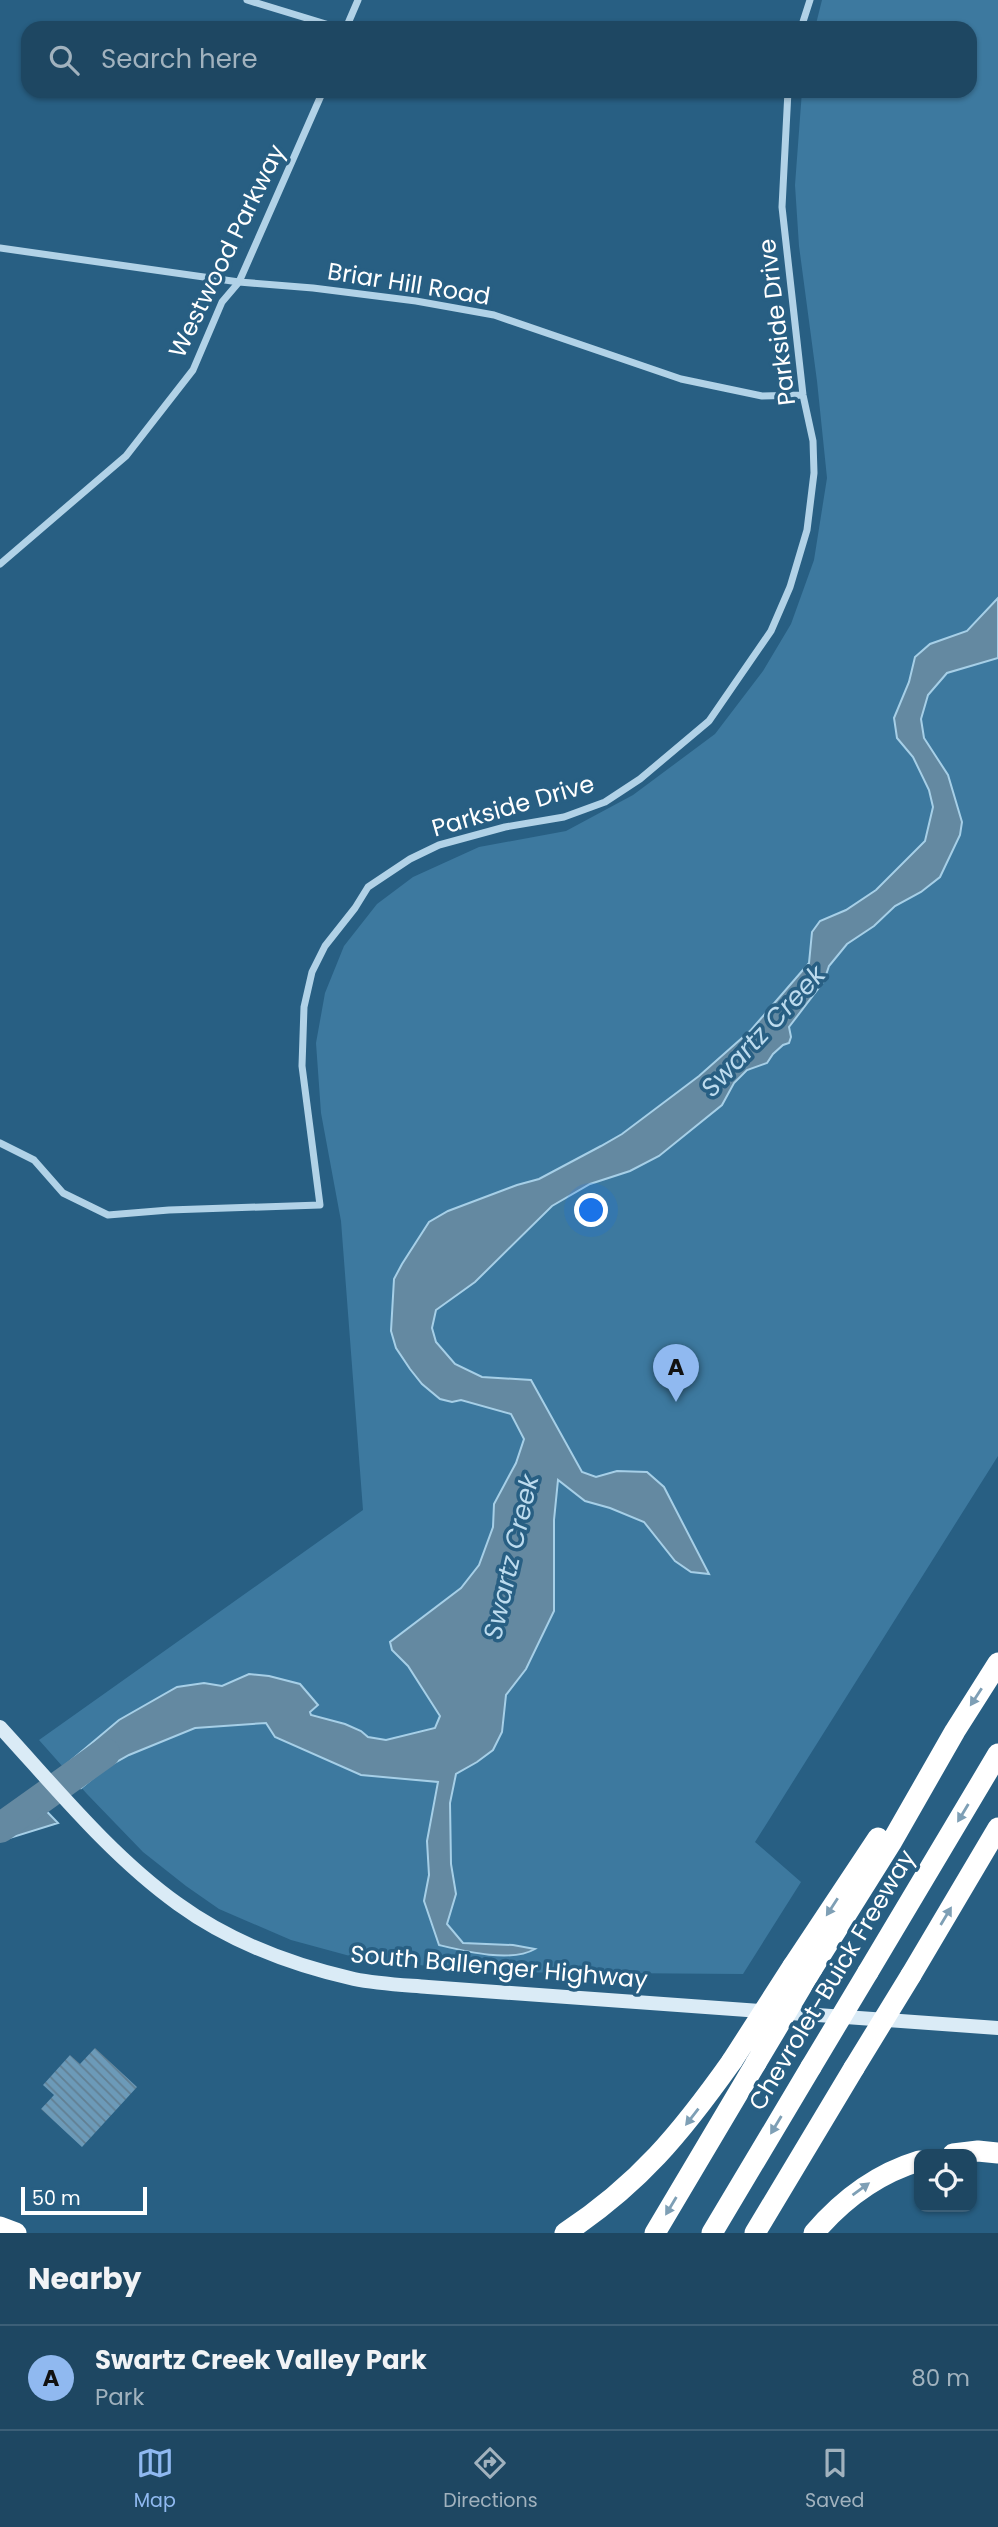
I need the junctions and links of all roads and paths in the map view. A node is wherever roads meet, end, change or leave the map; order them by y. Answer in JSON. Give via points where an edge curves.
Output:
{"nodes":[{"id":1,"x":247,"y":0,"type":"edge"},
{"id":2,"x":358,"y":0,"type":"edge"},
{"id":3,"x":810,"y":0,"type":"edge"},
{"id":4,"x":316,"y":21,"type":"edge"},
{"id":5,"x":349,"y":21,"type":"edge"},
{"id":6,"x":803,"y":21,"type":"edge"},
{"id":7,"x":320,"y":98,"type":"edge"},
{"id":8,"x":788,"y":98,"type":"edge"},
{"id":9,"x":0,"y":248,"type":"edge"},
{"id":10,"x":239,"y":282,"type":"junction"},
{"id":11,"x":803,"y":395,"type":"junction"},
{"id":12,"x":0,"y":564,"type":"edge"},
{"id":13,"x":0,"y":1143,"type":"edge"},
{"id":14,"x":998,"y":1663,"type":"edge"},
{"id":15,"x":0,"y":1727,"type":"edge"},
{"id":16,"x":998,"y":1755,"type":"edge"},
{"id":17,"x":998,"y":1828,"type":"edge"},
{"id":18,"x":803,"y":1968,"type":"junction"},
{"id":19,"x":998,"y":2028,"type":"edge"},
{"id":20,"x":977,"y":2151,"type":"edge"},
{"id":21,"x":998,"y":2153,"type":"edge"},
{"id":22,"x":914,"y":2163,"type":"edge"},
{"id":23,"x":0,"y":2227,"type":"edge"},
{"id":24,"x":16,"y":2233,"type":"edge"},
{"id":25,"x":565,"y":2233,"type":"edge"},
{"id":26,"x":655,"y":2233,"type":"edge"},
{"id":27,"x":712,"y":2233,"type":"edge"},
{"id":28,"x":755,"y":2233,"type":"edge"},
{"id":29,"x":814,"y":2233,"type":"edge"}],
"edges":[{"from":1,"to":4,"type":"street"},
{"from":2,"to":5,"type":"street"},
{"from":3,"to":6,"type":"street"},
{"from":7,"to":10,"type":"street","name":"Westwood Parkway"},
{"from":8,"to":11,"type":"street","name":"Parkside Drive","via":[[782,207]]},
{"from":9,"to":10,"type":"street","name":"Briar Hill Road"},
{"from":10,"to":11,"type":"street","name":"Briar Hill Road","via":[[494,315],[681,379],[762,396]]},
{"from":10,"to":12,"type":"street","name":"Westwood Parkway","via":[[222,302],[193,370],[126,456]]},
{"from":11,"to":13,"type":"street","name":"Parkside Drive","via":[[814,473],[802,548],[771,631],[709,721],[605,803],[564,817],[439,845],[410,859],[368,887],[325,946],[312,972],[304,1007],[302,1066],[320,1205],[108,1215],[63,1193],[34,1160]]},
{"from":14,"to":18,"type":"highway","one_way":true,"via":[[890,1820]]},
{"from":15,"to":19,"type":"street","name":"South Ballenger Highway","via":[[138,1871],[178,1904],[233,1938],[302,1965],[355,1979],[428,1987]]},
{"from":16,"to":27,"type":"highway","name":"Chevrolet-Buick Freeway","one_way":true,"bridge":true},
{"from":28,"to":17,"type":"highway","one_way":true,"bridge":true},
{"from":18,"to":25,"type":"highway","one_way":true,"bridge":true,"via":[[666,2148],[594,2214]]},
{"from":18,"to":26,"type":"highway","one_way":true,"bridge":true,"via":[[756,2063]]},
{"from":20,"to":21,"type":"highway"},
{"from":29,"to":22,"type":"highway","one_way":true,"via":[[866,2185]]},
{"from":23,"to":24,"type":"highway"}]}
